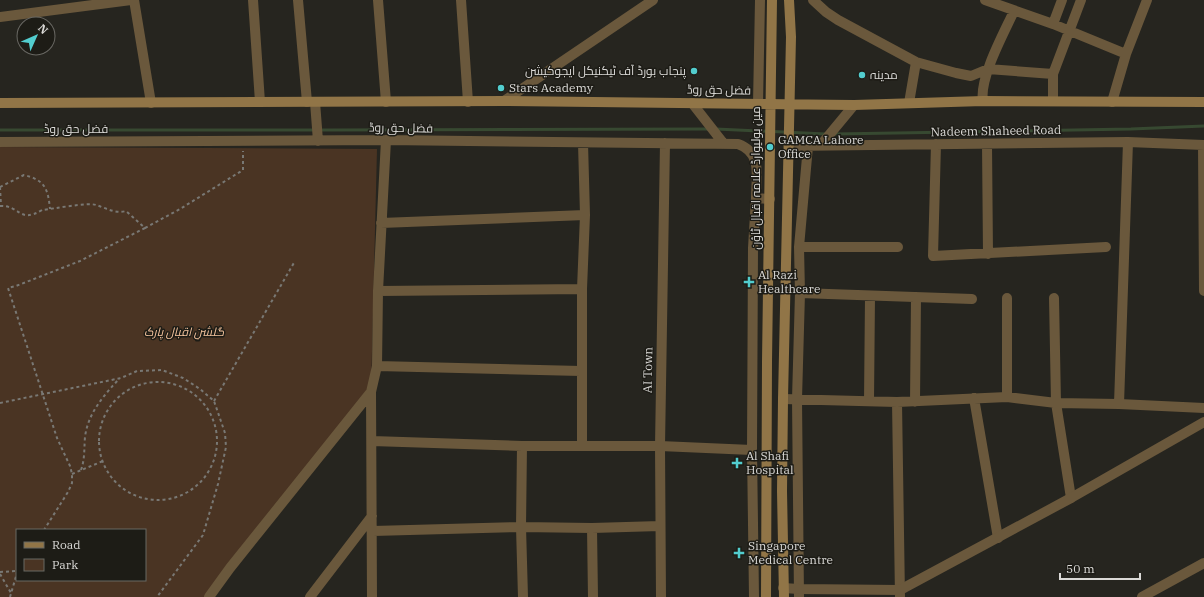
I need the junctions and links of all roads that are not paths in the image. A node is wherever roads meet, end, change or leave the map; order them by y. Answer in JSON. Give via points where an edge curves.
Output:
{"nodes":[{"id":1,"x":133,"y":0,"type":"edge"},
{"id":2,"x":254,"y":0,"type":"edge"},
{"id":3,"x":298,"y":0,"type":"edge"},
{"id":4,"x":378,"y":0,"type":"edge"},
{"id":5,"x":461,"y":0,"type":"edge"},
{"id":6,"x":760,"y":0,"type":"edge"},
{"id":7,"x":772,"y":0,"type":"edge"},
{"id":8,"x":790,"y":0,"type":"edge"},
{"id":9,"x":813,"y":0,"type":"edge"},
{"id":10,"x":985,"y":0,"type":"edge"},
{"id":11,"x":1062,"y":0,"type":"edge"},
{"id":12,"x":1081,"y":0,"type":"edge"},
{"id":13,"x":1147,"y":0,"type":"edge"},
{"id":14,"x":648,"y":1,"type":"edge"},
{"id":15,"x":1014,"y":11,"type":"junction"},
{"id":16,"x":0,"y":16,"type":"edge"},
{"id":17,"x":1053,"y":24,"type":"junction"},
{"id":18,"x":1069,"y":31,"type":"junction"},
{"id":19,"x":1126,"y":54,"type":"junction"},
{"id":20,"x":916,"y":62,"type":"junction"},
{"id":21,"x":988,"y":69,"type":"junction"},
{"id":22,"x":1052,"y":74,"type":"junction"},
{"id":23,"x":504,"y":101,"type":"junction"},
{"id":24,"x":982,"y":101,"type":"junction"},
{"id":25,"x":260,"y":102,"type":"junction"},
{"id":26,"x":311,"y":102,"type":"junction"},
{"id":27,"x":386,"y":102,"type":"junction"},
{"id":28,"x":468,"y":102,"type":"junction"},
{"id":29,"x":692,"y":102,"type":"junction"},
{"id":30,"x":1053,"y":102,"type":"junction"},
{"id":31,"x":1112,"y":102,"type":"junction"},
{"id":32,"x":1204,"y":102,"type":"edge"},
{"id":33,"x":0,"y":103,"type":"edge"},
{"id":34,"x":151,"y":103,"type":"junction"},
{"id":35,"x":909,"y":103,"type":"junction"},
{"id":36,"x":758,"y":104,"type":"junction"},
{"id":37,"x":790,"y":104,"type":"junction"},
{"id":38,"x":854,"y":105,"type":"junction"},
{"id":39,"x":770,"y":108,"type":"junction"},
{"id":40,"x":318,"y":138,"type":"junction"},
{"id":41,"x":386,"y":140,"type":"junction"},
{"id":42,"x":0,"y":142,"type":"edge"},
{"id":43,"x":1128,"y":142,"type":"junction"},
{"id":44,"x":665,"y":143,"type":"junction"},
{"id":45,"x":789,"y":143,"type":"junction"},
{"id":46,"x":822,"y":143,"type":"junction"},
{"id":47,"x":583,"y":144,"type":"junction"},
{"id":48,"x":724,"y":144,"type":"junction"},
{"id":49,"x":936,"y":144,"type":"junction"},
{"id":50,"x":987,"y":144,"type":"junction"},
{"id":51,"x":808,"y":146,"type":"junction"},
{"id":52,"x":1203,"y":146,"type":"edge"},
{"id":53,"x":756,"y":198,"type":"junction"},
{"id":54,"x":770,"y":199,"type":"junction"},
{"id":55,"x":585,"y":215,"type":"junction"},
{"id":56,"x":381,"y":223,"type":"junction"},
{"id":57,"x":799,"y":247,"type":"junction"},
{"id":58,"x":898,"y":247,"type":"dead end"},
{"id":59,"x":1106,"y":247,"type":"dead end"},
{"id":60,"x":988,"y":254,"type":"junction"},
{"id":61,"x":582,"y":289,"type":"junction"},
{"id":62,"x":378,"y":291,"type":"junction"},
{"id":63,"x":1204,"y":292,"type":"edge"},
{"id":64,"x":800,"y":293,"type":"junction"},
{"id":65,"x":870,"y":296,"type":"junction"},
{"id":66,"x":916,"y":297,"type":"junction"},
{"id":67,"x":1007,"y":298,"type":"dead end"},
{"id":68,"x":1054,"y":298,"type":"dead end"},
{"id":69,"x":972,"y":299,"type":"dead end"},
{"id":70,"x":377,"y":366,"type":"junction"},
{"id":71,"x":581,"y":371,"type":"junction"},
{"id":72,"x":371,"y":392,"type":"junction"},
{"id":73,"x":1007,"y":397,"type":"junction"},
{"id":74,"x":974,"y":398,"type":"junction"},
{"id":75,"x":783,"y":399,"type":"junction"},
{"id":76,"x":797,"y":399,"type":"junction"},
{"id":77,"x":869,"y":401,"type":"junction"},
{"id":78,"x":897,"y":402,"type":"junction"},
{"id":79,"x":915,"y":402,"type":"junction"},
{"id":80,"x":1056,"y":403,"type":"junction"},
{"id":81,"x":1119,"y":404,"type":"junction"},
{"id":82,"x":1204,"y":408,"type":"edge"},
{"id":83,"x":1204,"y":422,"type":"edge"},
{"id":84,"x":372,"y":441,"type":"junction"},
{"id":85,"x":582,"y":445,"type":"junction"},
{"id":86,"x":522,"y":446,"type":"junction"},
{"id":87,"x":660,"y":446,"type":"junction"},
{"id":88,"x":752,"y":450,"type":"junction"},
{"id":89,"x":1071,"y":498,"type":"junction"},
{"id":90,"x":372,"y":516,"type":"junction"},
{"id":91,"x":660,"y":526,"type":"junction"},
{"id":92,"x":521,"y":527,"type":"junction"},
{"id":93,"x":592,"y":528,"type":"junction"},
{"id":94,"x":373,"y":531,"type":"junction"},
{"id":95,"x":998,"y":538,"type":"junction"},
{"id":96,"x":1204,"y":565,"type":"edge"},
{"id":97,"x":784,"y":592,"type":"edge"},
{"id":98,"x":799,"y":593,"type":"edge"},
{"id":99,"x":900,"y":594,"type":"edge"},
{"id":100,"x":209,"y":597,"type":"edge"},
{"id":101,"x":310,"y":597,"type":"edge"},
{"id":102,"x":372,"y":597,"type":"edge"},
{"id":103,"x":523,"y":597,"type":"edge"},
{"id":104,"x":593,"y":597,"type":"edge"},
{"id":105,"x":661,"y":597,"type":"edge"},
{"id":106,"x":754,"y":597,"type":"edge"},
{"id":107,"x":766,"y":597,"type":"edge"},
{"id":108,"x":1142,"y":597,"type":"edge"}],
"edges":[{"from":1,"to":16,"type":"street"},
{"from":1,"to":34,"type":"street"},
{"from":2,"to":25,"type":"street"},
{"from":3,"to":26,"type":"street"},
{"from":4,"to":27,"type":"street"},
{"from":5,"to":28,"type":"street"},
{"from":6,"to":36,"type":"street"},
{"from":7,"to":39,"type":"main road","name":"مین بولیوارڈ علامہ اقبال ٹاؤن"},
{"from":8,"to":37,"type":"main road"},
{"from":9,"to":20,"type":"street","via":[[838,20]]},
{"from":10,"to":15,"type":"street"},
{"from":11,"to":17,"type":"street"},
{"from":12,"to":18,"type":"street"},
{"from":13,"to":19,"type":"street"},
{"from":14,"to":23,"type":"street"},
{"from":15,"to":17,"type":"street"},
{"from":15,"to":21,"type":"street"},
{"from":17,"to":18,"type":"street"},
{"from":18,"to":19,"type":"street"},
{"from":18,"to":22,"type":"street"},
{"from":19,"to":31,"type":"street"},
{"from":20,"to":21,"type":"street","via":[[972,76]]},
{"from":20,"to":35,"type":"street"},
{"from":21,"to":22,"type":"street"},
{"from":21,"to":24,"type":"street","via":[[981,94]]},
{"from":22,"to":30,"type":"street"},
{"from":23,"to":28,"type":"main road","name":"فضل حق روڈ"},
{"from":23,"to":29,"type":"main road","name":"فضل حق روڈ"},
{"from":24,"to":30,"type":"main road"},
{"from":24,"to":35,"type":"main road"},
{"from":25,"to":26,"type":"main road","name":"فضل حق روڈ"},
{"from":25,"to":34,"type":"main road","name":"فضل حق روڈ"},
{"from":26,"to":27,"type":"main road","name":"فضل حق روڈ"},
{"from":26,"to":40,"type":"street","via":[[317,120]]},
{"from":27,"to":28,"type":"main road","name":"فضل حق روڈ"},
{"from":29,"to":36,"type":"main road","name":"فضل حق روڈ"},
{"from":29,"to":48,"type":"street"},
{"from":30,"to":31,"type":"main road"},
{"from":31,"to":32,"type":"main road"},
{"from":33,"to":34,"type":"main road","name":"فضل حق روڈ"},
{"from":35,"to":38,"type":"main road"},
{"from":36,"to":39,"type":"main road","name":"فضل حق روڈ"},
{"from":37,"to":38,"type":"main road"},
{"from":37,"to":39,"type":"main road","name":"فضل حق روڈ"},
{"from":37,"to":45,"type":"main road"},
{"from":38,"to":46,"type":"street"},
{"from":39,"to":54,"type":"main road","name":"مین بولیوارڈ علامہ اقبال ٹاؤن"},
{"from":40,"to":41,"type":"street","name":"فضل حق روڈ"},
{"from":40,"to":42,"type":"street","name":"فضل حق روڈ","via":[[244,141]]},
{"from":41,"to":47,"type":"street","name":"فضل حق روڈ"},
{"from":41,"to":56,"type":"street"},
{"from":43,"to":50,"type":"street","name":"Nadeem Shaheed Road"},
{"from":43,"to":52,"type":"street","name":"Nadeem Shaheed Road"},
{"from":43,"to":81,"type":"street"},
{"from":44,"to":47,"type":"street","name":"فضل حق روڈ"},
{"from":44,"to":48,"type":"street","name":"فضل حق روڈ"},
{"from":44,"to":87,"type":"street","name":"AI Town"},
{"from":45,"to":51,"type":"street","name":"Nadeem Shaheed Road"},
{"from":45,"to":75,"type":"main road"},
{"from":46,"to":49,"type":"street","name":"Nadeem Shaheed Road"},
{"from":46,"to":51,"type":"street","name":"Nadeem Shaheed Road"},
{"from":47,"to":55,"type":"street"},
{"from":48,"to":53,"type":"street","name":"فضل حق روڈ","via":[[743,146],[756,161]]},
{"from":49,"to":50,"type":"street","name":"Nadeem Shaheed Road"},
{"from":49,"to":60,"type":"street","via":[[933,256]]},
{"from":50,"to":60,"type":"street"},
{"from":51,"to":57,"type":"street"},
{"from":52,"to":63,"type":"street"},
{"from":53,"to":54,"type":"street"},
{"from":53,"to":88,"type":"street","name":"فضل حق روڈ","via":[[753,248]]},
{"from":54,"to":107,"type":"main road","name":"مین بولیوارڈ علامہ اقبال ٹاؤن","via":[[766,362]]},
{"from":55,"to":56,"type":"street"},
{"from":55,"to":61,"type":"street"},
{"from":56,"to":62,"type":"street"},
{"from":57,"to":58,"type":"street"},
{"from":57,"to":64,"type":"street"},
{"from":59,"to":60,"type":"street"},
{"from":61,"to":62,"type":"street"},
{"from":61,"to":71,"type":"street"},
{"from":62,"to":70,"type":"street"},
{"from":64,"to":65,"type":"street"},
{"from":64,"to":76,"type":"street"},
{"from":65,"to":66,"type":"street"},
{"from":65,"to":77,"type":"street"},
{"from":66,"to":69,"type":"street"},
{"from":66,"to":79,"type":"street"},
{"from":67,"to":73,"type":"street"},
{"from":68,"to":80,"type":"street"},
{"from":70,"to":71,"type":"street"},
{"from":70,"to":72,"type":"street"},
{"from":71,"to":85,"type":"street"},
{"from":72,"to":84,"type":"street"},
{"from":72,"to":100,"type":"street"},
{"from":73,"to":74,"type":"street"},
{"from":73,"to":80,"type":"street"},
{"from":74,"to":79,"type":"street"},
{"from":74,"to":95,"type":"street"},
{"from":75,"to":76,"type":"street"},
{"from":75,"to":97,"type":"main road"},
{"from":76,"to":77,"type":"street"},
{"from":76,"to":98,"type":"street"},
{"from":77,"to":78,"type":"street"},
{"from":78,"to":79,"type":"street"},
{"from":78,"to":99,"type":"street"},
{"from":80,"to":81,"type":"street"},
{"from":80,"to":89,"type":"street"},
{"from":81,"to":82,"type":"street"},
{"from":83,"to":89,"type":"street"},
{"from":84,"to":86,"type":"street"},
{"from":84,"to":90,"type":"street"},
{"from":85,"to":86,"type":"street"},
{"from":85,"to":87,"type":"street"},
{"from":86,"to":92,"type":"street"},
{"from":87,"to":88,"type":"street"},
{"from":87,"to":91,"type":"street","name":"AI Town"},
{"from":88,"to":106,"type":"street","name":"فضل حق روڈ"},
{"from":89,"to":95,"type":"street"},
{"from":90,"to":94,"type":"street"},
{"from":90,"to":101,"type":"street"},
{"from":91,"to":93,"type":"street"},
{"from":91,"to":105,"type":"street","name":"AI Town"},
{"from":92,"to":93,"type":"street"},
{"from":92,"to":94,"type":"street"},
{"from":92,"to":103,"type":"street"},
{"from":93,"to":104,"type":"street"},
{"from":94,"to":102,"type":"street"},
{"from":95,"to":99,"type":"street"},
{"from":96,"to":108,"type":"street"},
{"from":97,"to":98,"type":"street"},
{"from":98,"to":99,"type":"street"}]}
